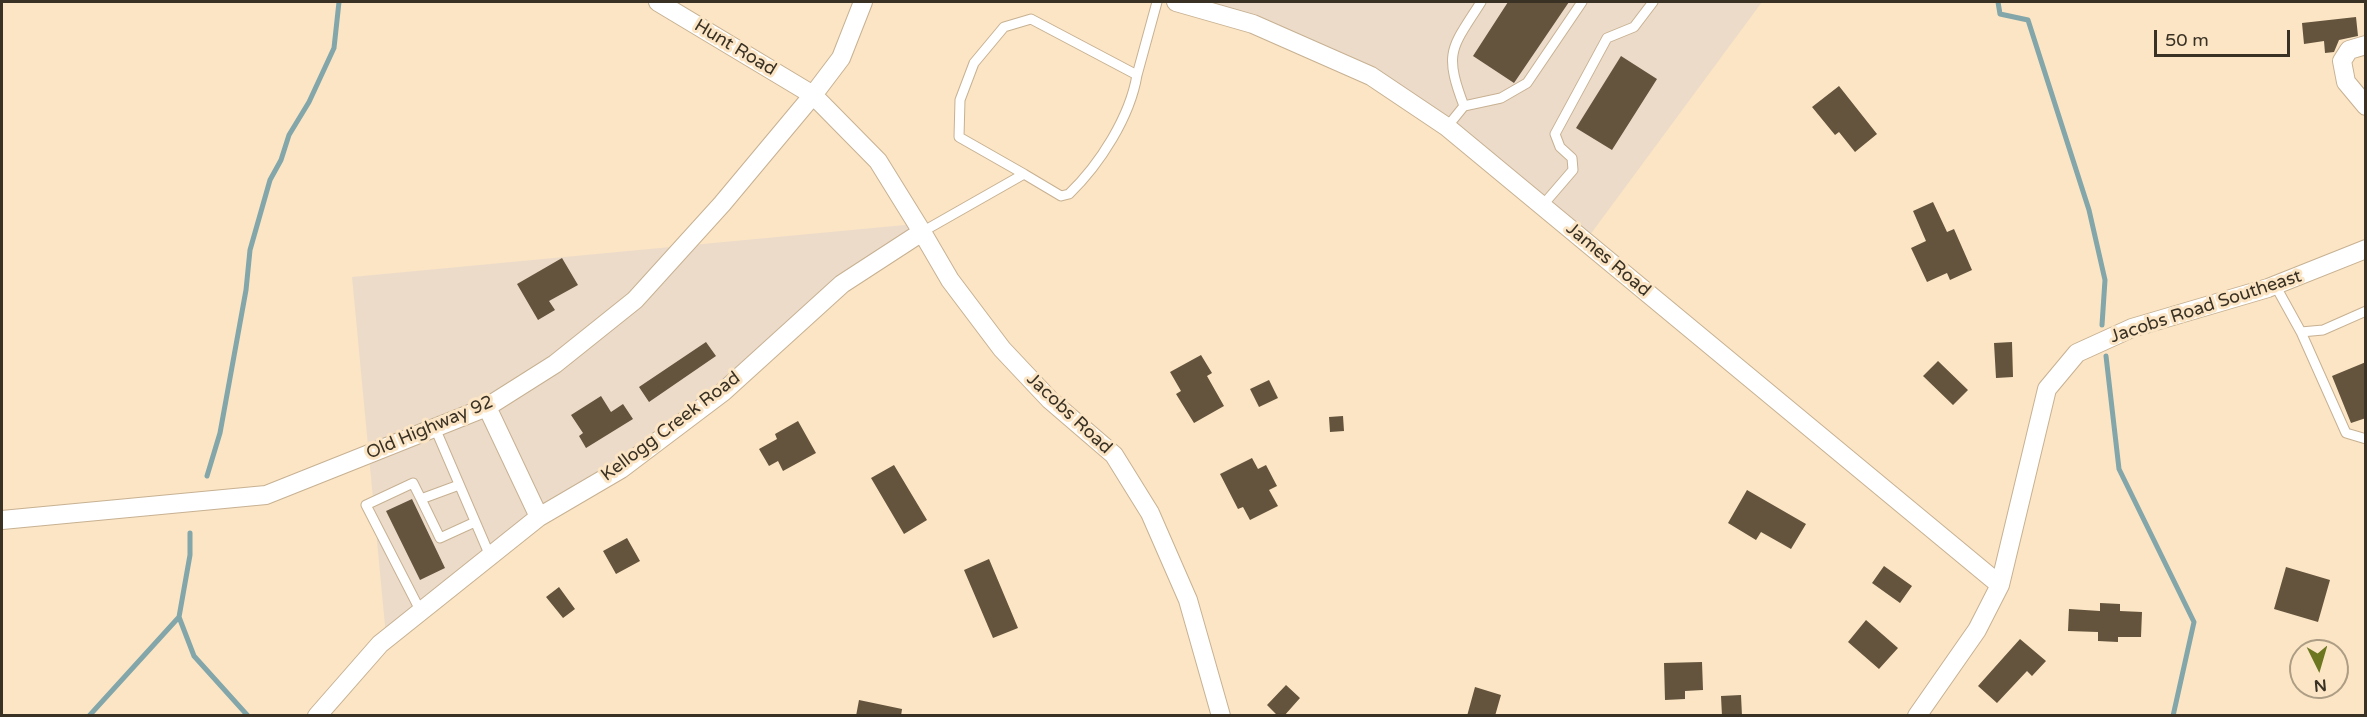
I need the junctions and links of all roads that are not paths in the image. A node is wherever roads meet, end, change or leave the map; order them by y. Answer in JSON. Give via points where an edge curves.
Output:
{"nodes":[{"id":1,"x":658,"y":2,"type":"edge"},
{"id":2,"x":863,"y":2,"type":"edge"},
{"id":3,"x":1156,"y":2,"type":"edge"},
{"id":4,"x":1176,"y":2,"type":"edge"},
{"id":5,"x":1481,"y":2,"type":"edge"},
{"id":6,"x":1582,"y":2,"type":"edge"},
{"id":7,"x":1653,"y":2,"type":"edge"},
{"id":8,"x":2366,"y":45,"type":"edge"},
{"id":9,"x":1137,"y":75,"type":"junction"},
{"id":10,"x":813,"y":95,"type":"junction"},
{"id":11,"x":1464,"y":106,"type":"junction"},
{"id":12,"x":2366,"y":106,"type":"edge"},
{"id":13,"x":1447,"y":127,"type":"junction"},
{"id":14,"x":1024,"y":174,"type":"junction"},
{"id":15,"x":1542,"y":206,"type":"junction"},
{"id":16,"x":922,"y":232,"type":"junction"},
{"id":17,"x":2366,"y":249,"type":"edge"},
{"id":18,"x":2275,"y":285,"type":"junction"},
{"id":19,"x":2366,"y":311,"type":"edge"},
{"id":20,"x":2301,"y":332,"type":"junction"},
{"id":21,"x":487,"y":407,"type":"junction"},
{"id":22,"x":435,"y":428,"type":"junction"},
{"id":23,"x":2366,"y":439,"type":"edge"},
{"id":24,"x":459,"y":485,"type":"junction"},
{"id":25,"x":421,"y":499,"type":"junction"},
{"id":26,"x":539,"y":517,"type":"junction"},
{"id":27,"x":2,"y":520,"type":"edge"},
{"id":28,"x":475,"y":522,"type":"junction"},
{"id":29,"x":490,"y":556,"type":"junction"},
{"id":30,"x":2000,"y":585,"type":"junction"},
{"id":31,"x":421,"y":612,"type":"junction"},
{"id":32,"x":317,"y":716,"type":"edge"},
{"id":33,"x":1221,"y":716,"type":"edge"},
{"id":34,"x":1917,"y":716,"type":"edge"}],
"edges":[{"from":1,"to":10,"type":"street","name":"Hunt Road"},
{"from":2,"to":10,"type":"street","name":"Old Highway 92","via":[[841,58]]},
{"from":3,"to":9,"type":"lane"},
{"from":4,"to":13,"type":"street","name":"James Road","via":[[1253,24],[1371,76]]},
{"from":5,"to":11,"type":"lane","via":[[1454,45],[1452,73]]},
{"from":6,"to":11,"type":"lane","via":[[1527,83],[1501,98]]},
{"from":7,"to":15,"type":"lane","via":[[1634,27],[1607,38],[1562,118],[1555,134],[1560,147],[1572,158],[1573,170]]},
{"from":8,"to":12,"type":"street","via":[[2349,50],[2342,61],[2346,82]]},
{"from":9,"to":14,"type":"lane","via":[[1133,97],[1116,132],[1069,194],[1061,196]]},
{"from":9,"to":14,"type":"lane","via":[[1031,19],[1004,27],[974,63],[960,100],[958,137]]},
{"from":10,"to":16,"type":"street","via":[[878,161]]},
{"from":10,"to":21,"type":"street","name":"Old Highway 92","via":[[635,300],[555,364]]},
{"from":11,"to":13,"type":"lane"},
{"from":13,"to":15,"type":"street","name":"James Road"},
{"from":14,"to":16,"type":"lane"},
{"from":15,"to":30,"type":"street","name":"James Road"},
{"from":16,"to":26,"type":"street","name":"Kellogg Creek Road","via":[[842,284],[723,392],[621,469]]},
{"from":16,"to":33,"type":"street","name":"Jacobs Road","via":[[950,280],[1002,349],[1050,400],[1114,456],[1150,513],[1188,600]]},
{"from":17,"to":18,"type":"street","name":"Jacobs Road Southeast"},
{"from":18,"to":20,"type":"lane"},
{"from":18,"to":30,"type":"street","name":"Jacobs Road Southeast","via":[[2132,328],[2077,353],[2048,389]]},
{"from":19,"to":20,"type":"lane","via":[[2323,330]]},
{"from":20,"to":23,"type":"lane","via":[[2346,433]]},
{"from":21,"to":22,"type":"street","name":"Old Highway 92"},
{"from":21,"to":26,"type":"street"},
{"from":22,"to":24,"type":"lane"},
{"from":22,"to":27,"type":"street","name":"Old Highway 92","via":[[266,495]]},
{"from":24,"to":25,"type":"lane"},
{"from":24,"to":28,"type":"lane"},
{"from":25,"to":28,"type":"lane","via":[[440,538]]},
{"from":25,"to":31,"type":"lane","via":[[413,483],[366,505]]},
{"from":26,"to":29,"type":"street","name":"Kellogg Creek Road"},
{"from":28,"to":29,"type":"lane"},
{"from":29,"to":31,"type":"street","name":"Kellogg Creek Road"},
{"from":30,"to":34,"type":"street","via":[[1977,630]]},
{"from":31,"to":32,"type":"street","name":"Kellogg Creek Road","via":[[380,644]]}]}
